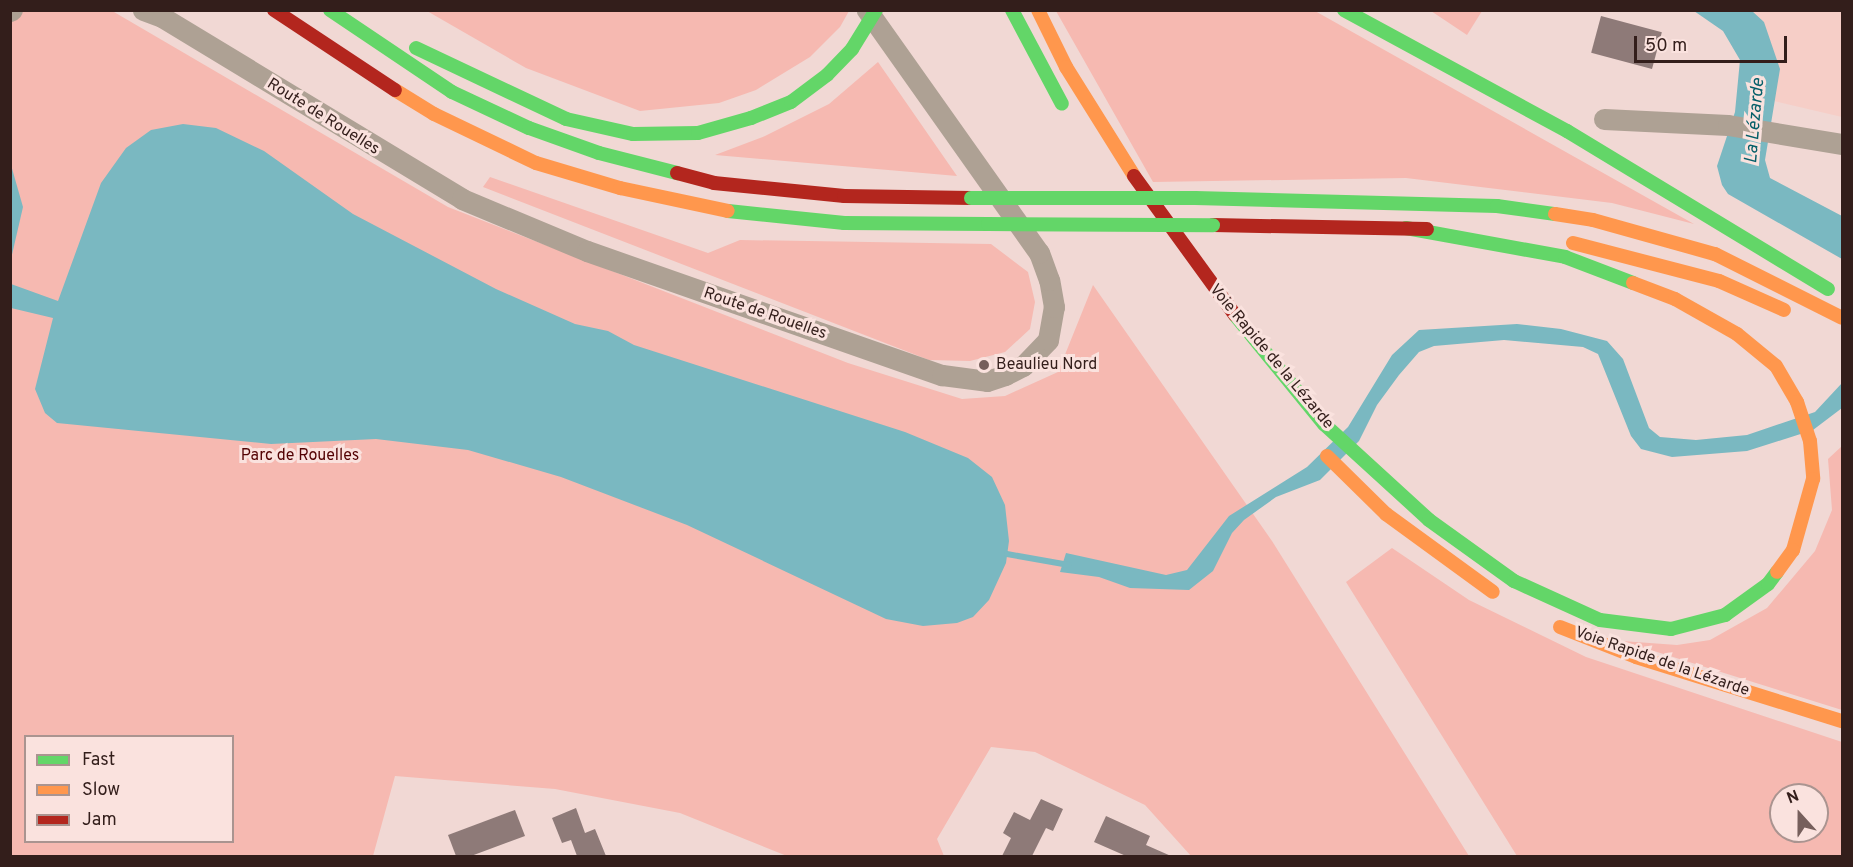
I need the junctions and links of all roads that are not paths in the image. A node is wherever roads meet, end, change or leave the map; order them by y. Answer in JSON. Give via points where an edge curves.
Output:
{"nodes":[{"id":1,"x":143,"y":10,"type":"edge"},
{"id":2,"x":274,"y":10,"type":"edge"},
{"id":3,"x":330,"y":10,"type":"edge"},
{"id":4,"x":336,"y":10,"type":"edge"},
{"id":5,"x":867,"y":10,"type":"edge"},
{"id":6,"x":876,"y":10,"type":"edge"},
{"id":7,"x":1012,"y":10,"type":"edge"},
{"id":8,"x":1038,"y":10,"type":"edge"},
{"id":9,"x":1344,"y":10,"type":"edge"},
{"id":10,"x":1071,"y":119,"type":"dead end"},
{"id":11,"x":1604,"y":119,"type":"dead end"},
{"id":12,"x":1842,"y":144,"type":"edge"},
{"id":13,"x":1113,"y":186,"type":"dead end"},
{"id":14,"x":1406,"y":228,"type":"junction"},
{"id":15,"x":1523,"y":234,"type":"dead end"},
{"id":16,"x":1557,"y":240,"type":"dead end"},
{"id":17,"x":1153,"y":242,"type":"dead end"},
{"id":18,"x":1842,"y":298,"type":"edge"},
{"id":19,"x":1800,"y":317,"type":"dead end"},
{"id":20,"x":1842,"y":318,"type":"edge"},
{"id":21,"x":1317,"y":444,"type":"dead end"},
{"id":22,"x":1508,"y":602,"type":"dead end"},
{"id":23,"x":1546,"y":620,"type":"dead end"},
{"id":24,"x":1842,"y":721,"type":"edge"}],
"edges":[{"from":1,"to":5,"type":"street","name":"Route de Rouelles","via":[[162,17],[462,199],[587,251],[942,375],[987,381],[1005,375],[1023,366],[1048,340],[1054,308],[1049,280],[1039,254]]},
{"from":2,"to":14,"type":"highway","bridge":true,"via":[[308,36],[434,114],[536,163],[713,210],[844,223]]},
{"from":3,"to":20,"type":"highway","bridge":true,"via":[[452,92],[529,128],[599,153],[714,183],[844,196],[1195,198],[1497,206],[1593,220],[1715,254]]},
{"from":4,"to":6,"type":"highway","bridge":true,"via":[[566,119],[633,134],[698,133],[791,102],[852,50]]},
{"from":7,"to":10,"type":"highway"},
{"from":8,"to":14,"type":"highway","name":"Voie Rapide de la Lézarde","via":[[1066,67],[1114,147],[1175,235],[1324,424],[1429,520],[1514,581],[1600,620],[1671,629],[1725,615],[1768,584],[1794,550],[1814,479],[1810,441],[1797,402],[1776,366],[1737,334],[1675,299],[1565,257]]},
{"from":9,"to":18,"type":"highway","via":[[1567,131]]},
{"from":11,"to":12,"type":"street","via":[[1728,125]]},
{"from":13,"to":17,"type":"highway"},
{"from":14,"to":15,"type":"highway"},
{"from":16,"to":19,"type":"highway","via":[[1719,282]]},
{"from":21,"to":22,"type":"highway","name":"Voie Rapide de la Lézarde","via":[[1386,514],[1446,561]]},
{"from":23,"to":24,"type":"highway","name":"Voie Rapide de la Lézarde","via":[[1636,657]]}]}
